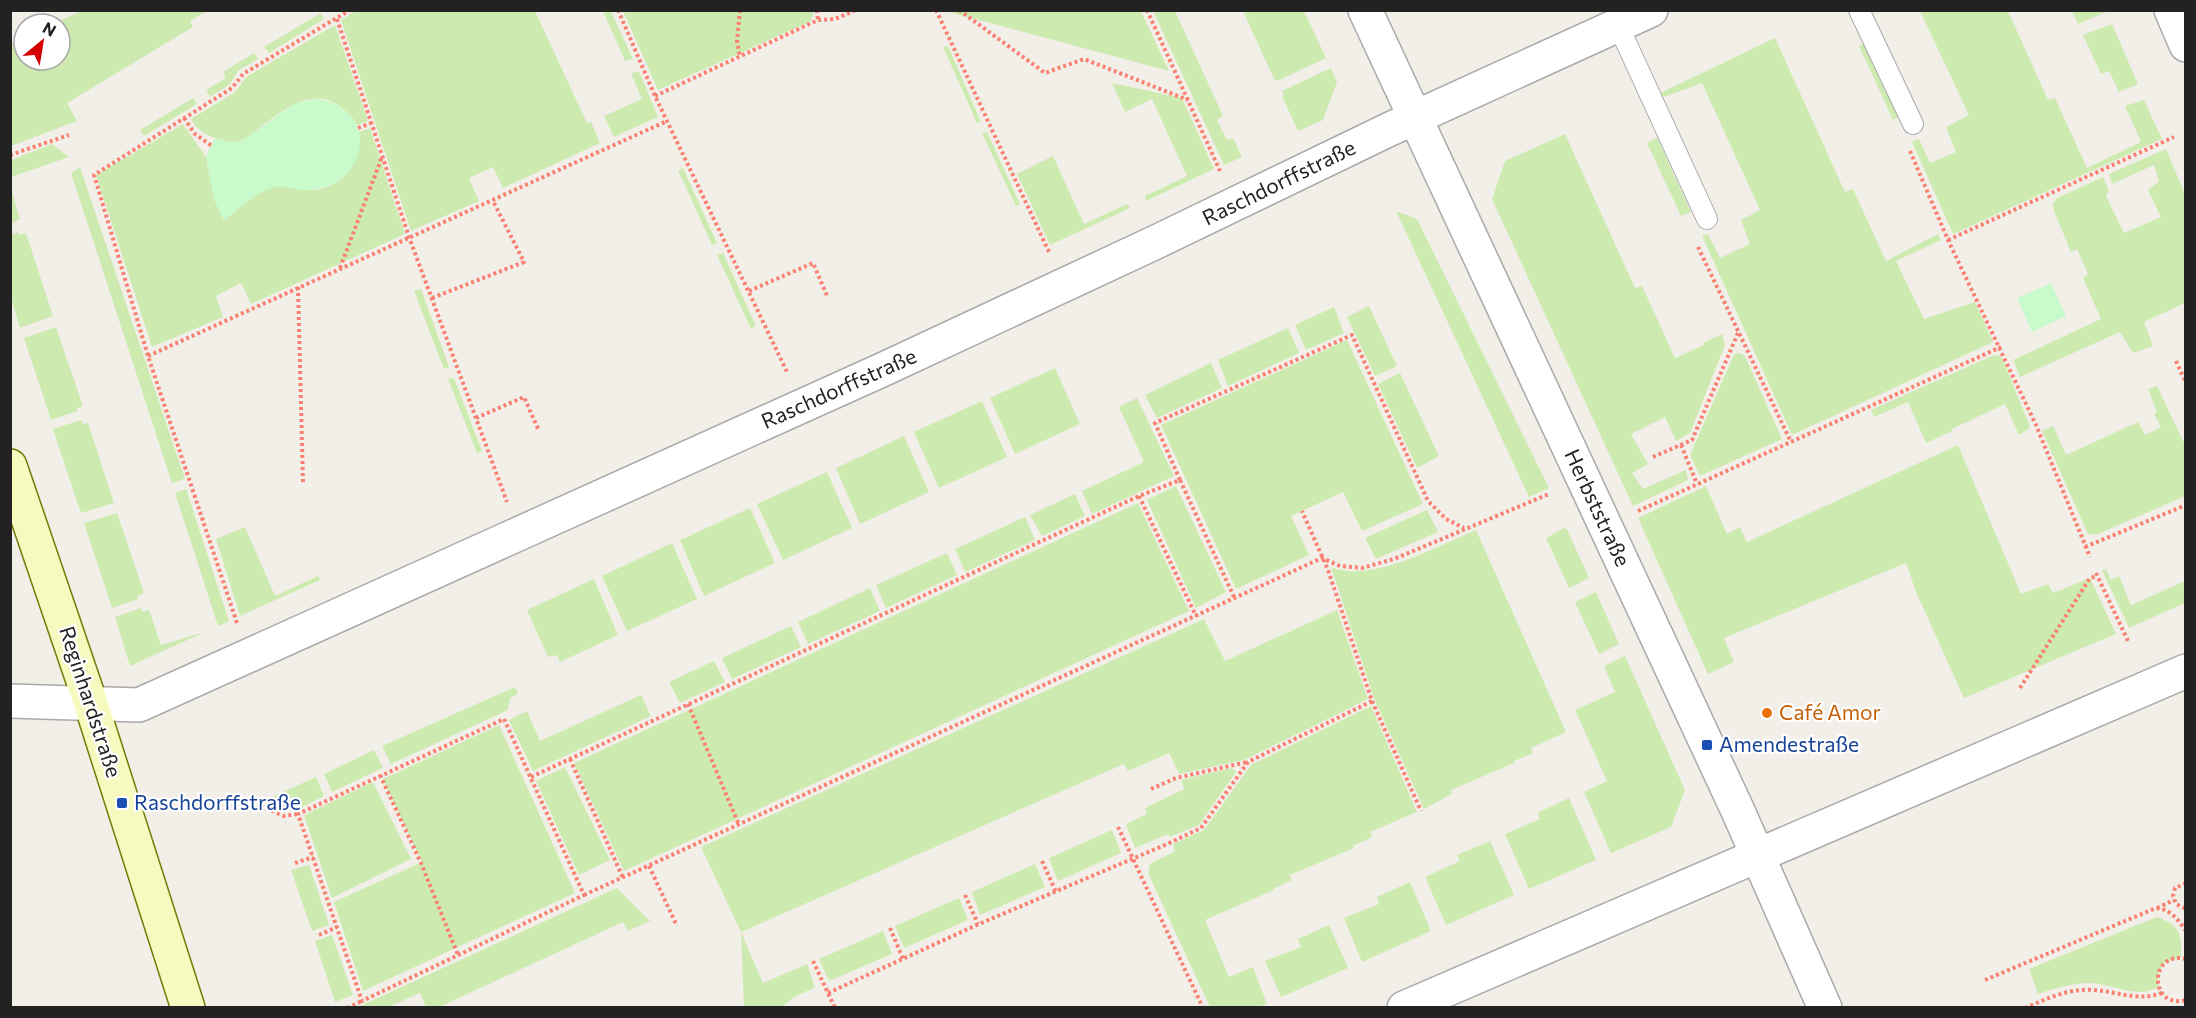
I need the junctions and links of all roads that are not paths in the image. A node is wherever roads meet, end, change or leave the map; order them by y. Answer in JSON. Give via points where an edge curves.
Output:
{"nodes":[{"id":1,"x":1365,"y":10,"type":"edge"},
{"id":2,"x":1651,"y":10,"type":"edge"},
{"id":3,"x":1859,"y":10,"type":"edge"},
{"id":4,"x":2171,"y":10,"type":"edge"},
{"id":5,"x":1618,"y":25,"type":"junction"},
{"id":6,"x":2186,"y":45,"type":"edge"},
{"id":7,"x":1414,"y":118,"type":"junction"},
{"id":8,"x":1913,"y":124,"type":"dead end"},
{"id":9,"x":1707,"y":219,"type":"dead end"},
{"id":10,"x":10,"y":466,"type":"edge"},
{"id":11,"x":2186,"y":671,"type":"edge"},
{"id":12,"x":10,"y":701,"type":"edge"},
{"id":13,"x":91,"y":704,"type":"junction"},
{"id":14,"x":1758,"y":855,"type":"junction"},
{"id":15,"x":188,"y":1008,"type":"edge"},
{"id":16,"x":1404,"y":1008,"type":"edge"},
{"id":17,"x":1825,"y":1008,"type":"edge"}],
"edges":[{"from":1,"to":7,"type":"street","name":"Herbststraße"},
{"from":2,"to":5,"type":"street","name":"Raschdorffstraße"},
{"from":3,"to":8,"type":"lane"},
{"from":4,"to":6,"type":"street"},
{"from":5,"to":7,"type":"street","name":"Raschdorffstraße"},
{"from":5,"to":9,"type":"lane"},
{"from":7,"to":13,"type":"street","name":"Raschdorffstraße","via":[[884,369],[139,705]]},
{"from":7,"to":14,"type":"street","name":"Herbststraße"},
{"from":10,"to":13,"type":"street","name":"Reginhardstraße"},
{"from":11,"to":14,"type":"street"},
{"from":12,"to":13,"type":"street","name":"Raschdorffstraße"},
{"from":13,"to":15,"type":"street","name":"Reginhardstraße"},
{"from":14,"to":16,"type":"street"},
{"from":14,"to":17,"type":"street","name":"Herbststraße"}]}
